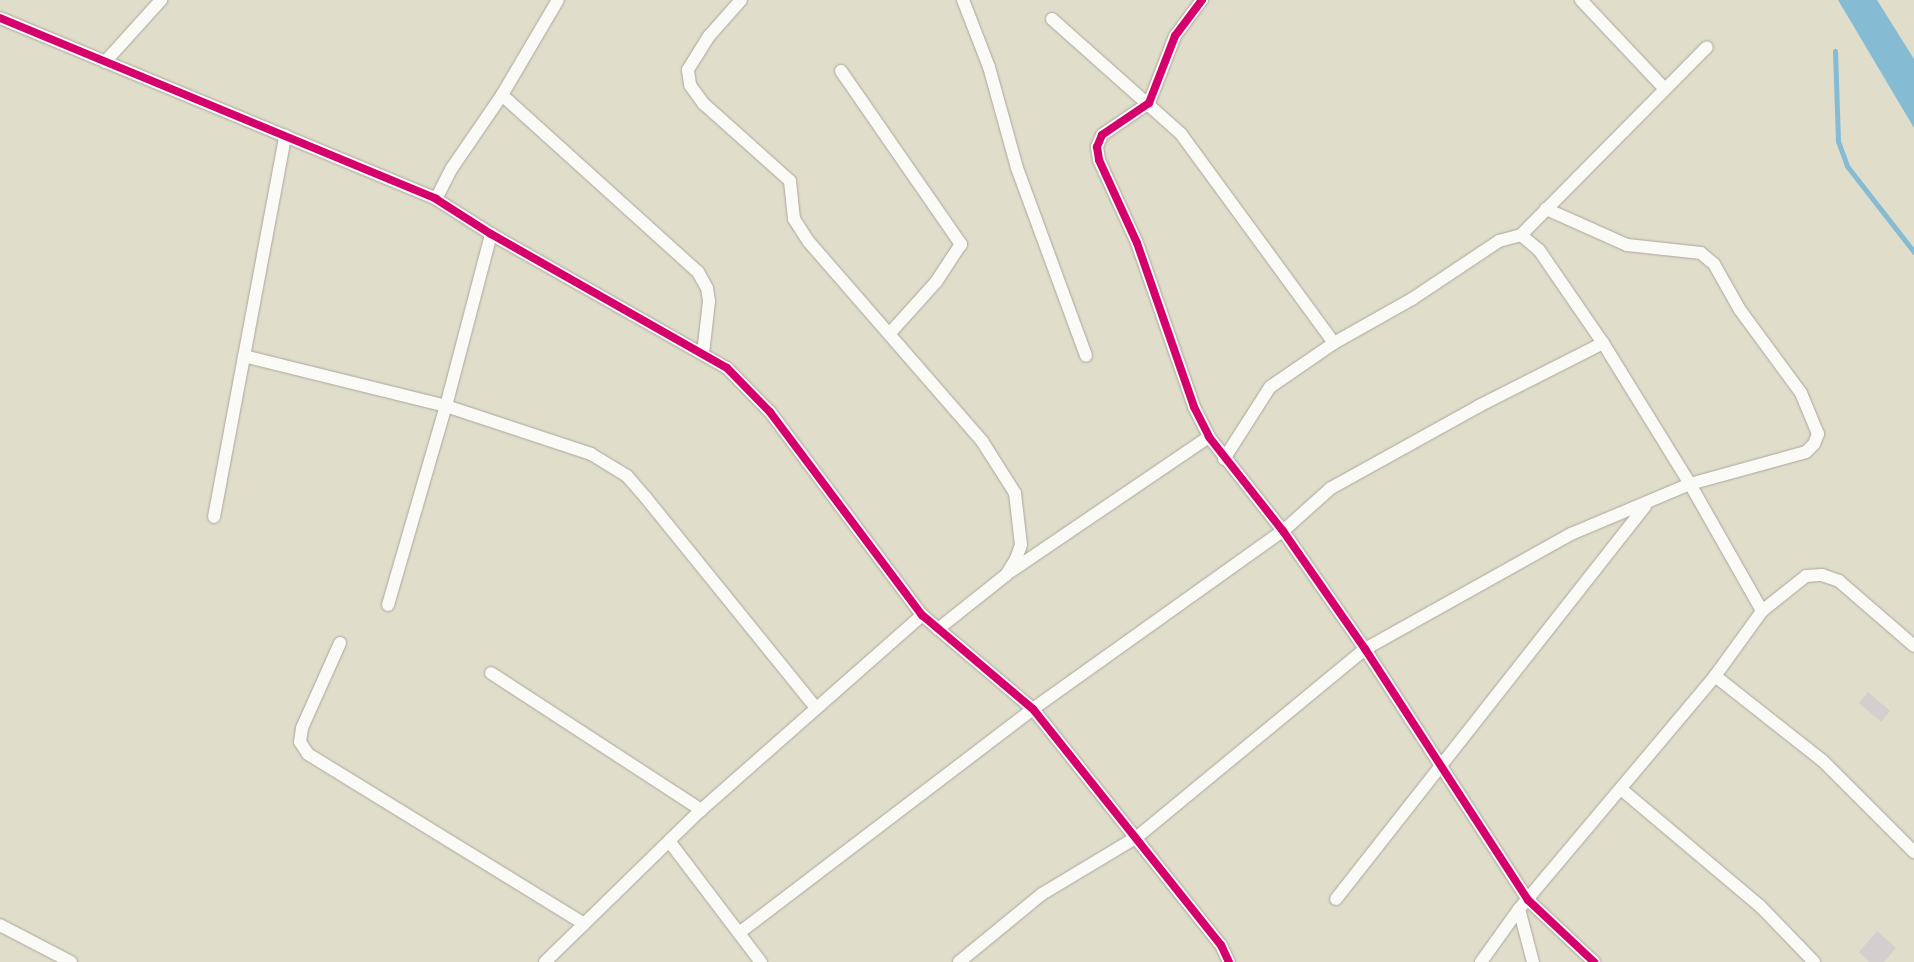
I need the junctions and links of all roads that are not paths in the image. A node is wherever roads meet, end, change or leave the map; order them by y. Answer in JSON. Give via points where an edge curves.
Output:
{"nodes":[{"id":1,"x":161,"y":0,"type":"edge"},
{"id":2,"x":558,"y":0,"type":"edge"},
{"id":3,"x":741,"y":0,"type":"edge"},
{"id":4,"x":963,"y":0,"type":"edge"},
{"id":5,"x":1202,"y":0,"type":"edge"},
{"id":6,"x":1581,"y":0,"type":"edge"},
{"id":7,"x":0,"y":18,"type":"edge"},
{"id":8,"x":1052,"y":19,"type":"dead end"},
{"id":9,"x":1707,"y":47,"type":"dead end"},
{"id":10,"x":105,"y":62,"type":"junction"},
{"id":11,"x":841,"y":71,"type":"dead end"},
{"id":12,"x":1666,"y":89,"type":"junction"},
{"id":13,"x":502,"y":95,"type":"junction"},
{"id":14,"x":1150,"y":103,"type":"junction"},
{"id":15,"x":285,"y":136,"type":"junction"},
{"id":16,"x":436,"y":199,"type":"junction"},
{"id":17,"x":1546,"y":209,"type":"junction"},
{"id":18,"x":491,"y":234,"type":"junction"},
{"id":19,"x":1521,"y":235,"type":"junction"},
{"id":20,"x":890,"y":333,"type":"junction"},
{"id":21,"x":1334,"y":343,"type":"junction"},
{"id":22,"x":1603,"y":343,"type":"junction"},
{"id":23,"x":703,"y":354,"type":"junction"},
{"id":24,"x":244,"y":356,"type":"junction"},
{"id":25,"x":1086,"y":356,"type":"dead end"},
{"id":26,"x":446,"y":406,"type":"junction"},
{"id":27,"x":1209,"y":437,"type":"junction"},
{"id":28,"x":1224,"y":459,"type":"junction"},
{"id":29,"x":1690,"y":484,"type":"junction"},
{"id":30,"x":1646,"y":505,"type":"junction"},
{"id":31,"x":214,"y":517,"type":"dead end"},
{"id":32,"x":1283,"y":532,"type":"junction"},
{"id":33,"x":1006,"y":576,"type":"junction"},
{"id":34,"x":388,"y":605,"type":"dead end"},
{"id":35,"x":1762,"y":611,"type":"junction"},
{"id":36,"x":922,"y":615,"type":"junction"},
{"id":37,"x":938,"y":629,"type":"junction"},
{"id":38,"x":340,"y":643,"type":"dead end"},
{"id":39,"x":1914,"y":646,"type":"edge"},
{"id":40,"x":1365,"y":649,"type":"junction"},
{"id":41,"x":491,"y":673,"type":"dead end"},
{"id":42,"x":1715,"y":676,"type":"junction"},
{"id":43,"x":816,"y":708,"type":"junction"},
{"id":44,"x":1033,"y":709,"type":"junction"},
{"id":45,"x":1443,"y":764,"type":"junction"},
{"id":46,"x":1621,"y":789,"type":"junction"},
{"id":47,"x":701,"y":810,"type":"junction"},
{"id":48,"x":1138,"y":837,"type":"junction"},
{"id":49,"x":669,"y":841,"type":"junction"},
{"id":50,"x":1914,"y":852,"type":"edge"},
{"id":51,"x":1336,"y":899,"type":"dead end"},
{"id":52,"x":1524,"y":904,"type":"junction"},
{"id":53,"x":584,"y":924,"type":"junction"},
{"id":54,"x":0,"y":926,"type":"edge"},
{"id":55,"x":739,"y":933,"type":"junction"},
{"id":56,"x":71,"y":962,"type":"edge"},
{"id":57,"x":545,"y":962,"type":"edge"},
{"id":58,"x":761,"y":962,"type":"edge"},
{"id":59,"x":959,"y":962,"type":"edge"},
{"id":60,"x":1229,"y":962,"type":"edge"},
{"id":61,"x":1481,"y":962,"type":"edge"},
{"id":62,"x":1533,"y":962,"type":"edge"},
{"id":63,"x":1594,"y":962,"type":"edge"},
{"id":64,"x":1814,"y":962,"type":"edge"}],
"edges":[{"from":1,"to":10,"type":"street"},
{"from":2,"to":13,"type":"street"},
{"from":3,"to":20,"type":"street","via":[[709,36],[688,70],[690,85],[704,104],[790,181],[794,219],[809,242]]},
{"from":4,"to":25,"type":"street","via":[[989,67],[1017,168]]},
{"from":5,"to":14,"type":"street","via":[[1175,36]]},
{"from":6,"to":12,"type":"street"},
{"from":7,"to":10,"type":"street"},
{"from":8,"to":14,"type":"street"},
{"from":9,"to":12,"type":"street"},
{"from":10,"to":15,"type":"street"},
{"from":11,"to":20,"type":"street","via":[[961,244],[936,282]]},
{"from":12,"to":17,"type":"street"},
{"from":13,"to":16,"type":"street","via":[[452,168]]},
{"from":13,"to":23,"type":"street","via":[[698,272],[707,288],[709,301]]},
{"from":14,"to":21,"type":"street","via":[[1181,134]]},
{"from":14,"to":27,"type":"street","via":[[1102,135],[1097,147],[1099,160],[1137,243],[1194,407]]},
{"from":15,"to":16,"type":"street"},
{"from":15,"to":24,"type":"street"},
{"from":16,"to":18,"type":"street"},
{"from":17,"to":19,"type":"street"},
{"from":17,"to":29,"type":"street","via":[[1627,245],[1701,253],[1714,264],[1740,310],[1801,393],[1818,434],[1806,452]]},
{"from":18,"to":23,"type":"street"},
{"from":18,"to":26,"type":"street"},
{"from":19,"to":21,"type":"street","via":[[1499,241],[1412,299]]},
{"from":19,"to":22,"type":"street","via":[[1539,250]]},
{"from":20,"to":33,"type":"street","via":[[982,441],[1015,493],[1021,544]]},
{"from":21,"to":28,"type":"street","via":[[1270,387]]},
{"from":22,"to":29,"type":"street"},
{"from":22,"to":32,"type":"street","via":[[1479,406],[1331,488]]},
{"from":23,"to":36,"type":"street","via":[[746,384],[770,412]]},
{"from":24,"to":26,"type":"street"},
{"from":24,"to":31,"type":"street"},
{"from":26,"to":34,"type":"street"},
{"from":26,"to":43,"type":"street","via":[[591,454],[627,476]]},
{"from":27,"to":28,"type":"street"},
{"from":27,"to":33,"type":"street"},
{"from":28,"to":32,"type":"street"},
{"from":29,"to":30,"type":"street"},
{"from":29,"to":35,"type":"street"},
{"from":30,"to":40,"type":"street","via":[[1571,534]]},
{"from":30,"to":45,"type":"street"},
{"from":32,"to":40,"type":"street"},
{"from":32,"to":44,"type":"street"},
{"from":33,"to":37,"type":"street"},
{"from":35,"to":39,"type":"street","via":[[1806,576],[1822,575],[1838,581]]},
{"from":35,"to":42,"type":"street"},
{"from":36,"to":37,"type":"street"},
{"from":36,"to":43,"type":"street"},
{"from":37,"to":44,"type":"street"},
{"from":38,"to":53,"type":"street","via":[[302,728],[300,742],[308,754]]},
{"from":40,"to":45,"type":"street"},
{"from":40,"to":48,"type":"street"},
{"from":41,"to":47,"type":"street"},
{"from":42,"to":46,"type":"street"},
{"from":42,"to":50,"type":"street","via":[[1823,761]]},
{"from":43,"to":47,"type":"street"},
{"from":44,"to":48,"type":"street"},
{"from":44,"to":55,"type":"street"},
{"from":45,"to":51,"type":"street"},
{"from":45,"to":52,"type":"street"},
{"from":46,"to":52,"type":"street"},
{"from":46,"to":64,"type":"street","via":[[1760,906]]},
{"from":47,"to":49,"type":"street"},
{"from":48,"to":59,"type":"street","via":[[1042,894]]},
{"from":48,"to":60,"type":"street","via":[[1221,945]]},
{"from":49,"to":53,"type":"street"},
{"from":49,"to":55,"type":"street"},
{"from":52,"to":61,"type":"street"},
{"from":52,"to":62,"type":"street"},
{"from":52,"to":63,"type":"street"},
{"from":53,"to":57,"type":"street"},
{"from":54,"to":56,"type":"street"},
{"from":55,"to":58,"type":"street"}]}
